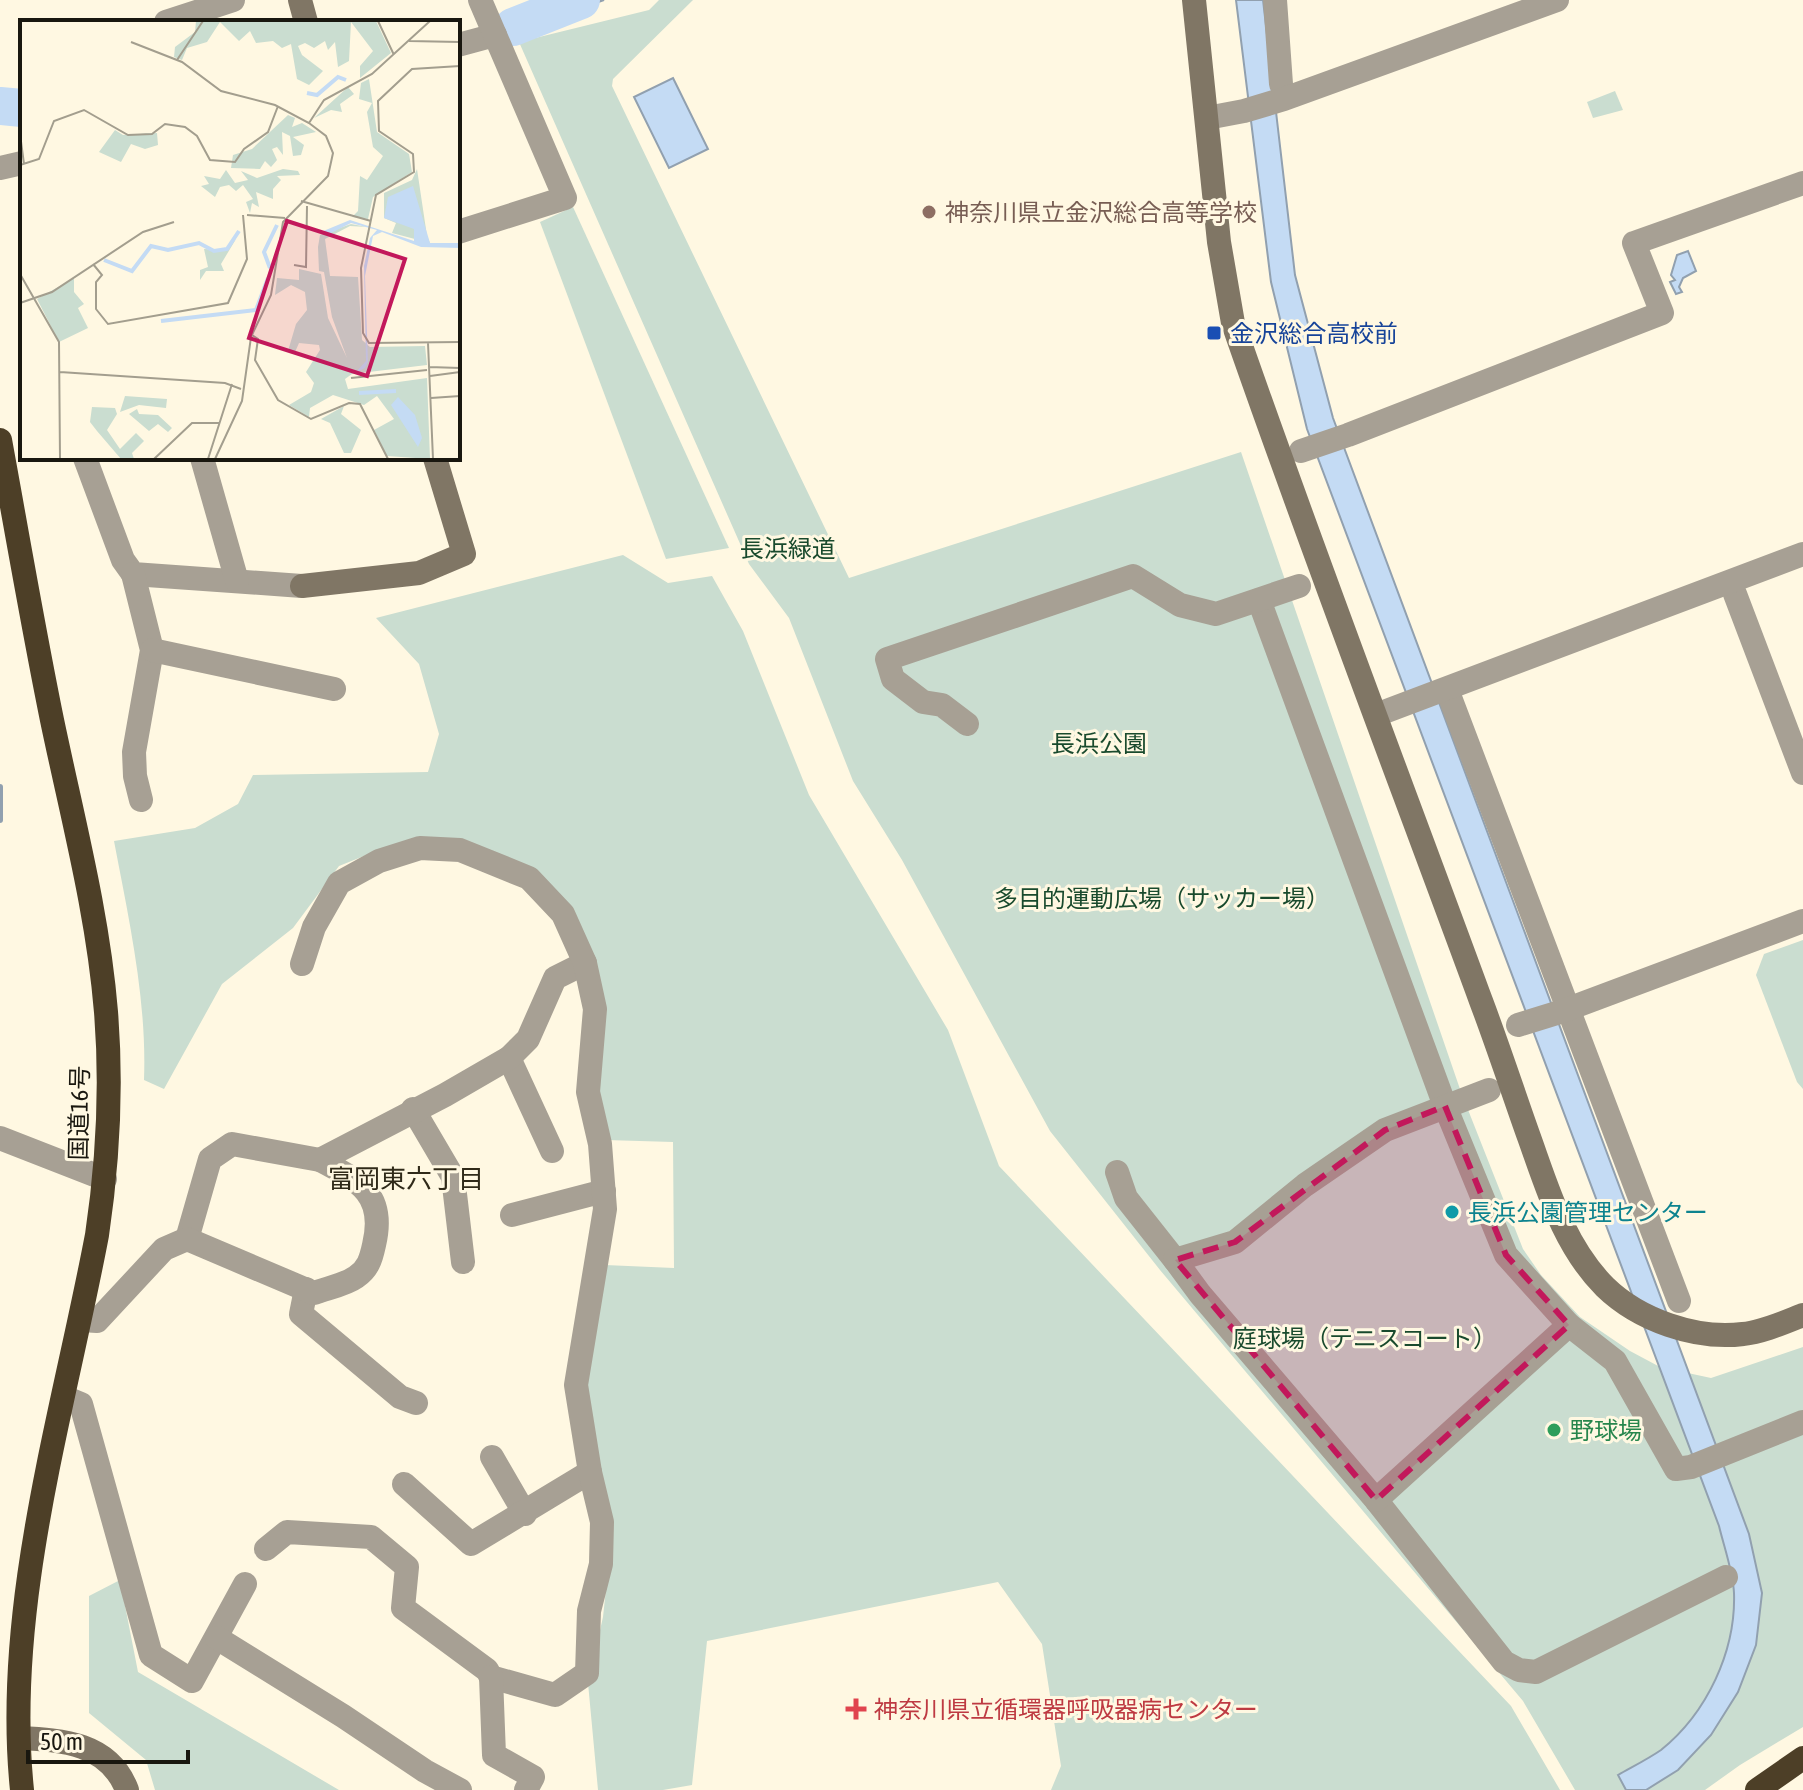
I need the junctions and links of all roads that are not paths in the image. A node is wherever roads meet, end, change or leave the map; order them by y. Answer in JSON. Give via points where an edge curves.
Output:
{"nodes":[{"id":1,"x":233,"y":0,"type":"edge"},
{"id":2,"x":300,"y":0,"type":"edge"},
{"id":3,"x":480,"y":0,"type":"edge"},
{"id":4,"x":1194,"y":0,"type":"edge"},
{"id":5,"x":1275,"y":0,"type":"edge"},
{"id":6,"x":1557,"y":0,"type":"edge"},
{"id":7,"x":172,"y":20,"type":"edge"},
{"id":8,"x":305,"y":20,"type":"edge"},
{"id":9,"x":495,"y":35,"type":"junction"},
{"id":10,"x":460,"y":44,"type":"edge"},
{"id":11,"x":1283,"y":92,"type":"junction"},
{"id":12,"x":1207,"y":118,"type":"junction"},
{"id":13,"x":20,"y":163,"type":"edge"},
{"id":14,"x":0,"y":168,"type":"edge"},
{"id":15,"x":1803,"y":183,"type":"edge"},
{"id":16,"x":460,"y":231,"type":"edge"},
{"id":17,"x":0,"y":440,"type":"edge"},
{"id":18,"x":1301,"y":451,"type":"dead end"},
{"id":19,"x":86,"y":460,"type":"edge"},
{"id":20,"x":203,"y":460,"type":"edge"},
{"id":21,"x":436,"y":460,"type":"edge"},
{"id":22,"x":1803,"y":554,"type":"edge"},
{"id":23,"x":133,"y":574,"type":"junction"},
{"id":24,"x":237,"y":581,"type":"junction"},
{"id":25,"x":1299,"y":586,"type":"dead end"},
{"id":26,"x":1735,"y":594,"type":"dead end"},
{"id":27,"x":1259,"y":600,"type":"junction"},
{"id":28,"x":152,"y":650,"type":"junction"},
{"id":29,"x":334,"y":689,"type":"dead end"},
{"id":30,"x":1446,"y":695,"type":"junction"},
{"id":31,"x":1376,"y":715,"type":"junction"},
{"id":32,"x":967,"y":724,"type":"dead end"},
{"id":33,"x":1803,"y":773,"type":"edge"},
{"id":34,"x":141,"y":800,"type":"dead end"},
{"id":35,"x":1803,"y":921,"type":"edge"},
{"id":36,"x":585,"y":963,"type":"junction"},
{"id":37,"x":302,"y":964,"type":"dead end"},
{"id":38,"x":1564,"y":1011,"type":"junction"},
{"id":39,"x":1518,"y":1025,"type":"dead end"},
{"id":40,"x":509,"y":1058,"type":"junction"},
{"id":41,"x":1489,"y":1090,"type":"dead end"},
{"id":42,"x":1445,"y":1106,"type":"junction"},
{"id":43,"x":413,"y":1109,"type":"junction"},
{"id":44,"x":0,"y":1138,"type":"edge"},
{"id":45,"x":552,"y":1151,"type":"dead end"},
{"id":46,"x":320,"y":1160,"type":"junction"},
{"id":47,"x":1117,"y":1172,"type":"dead end"},
{"id":48,"x":105,"y":1179,"type":"junction"},
{"id":49,"x":604,"y":1191,"type":"junction"},
{"id":50,"x":512,"y":1215,"type":"dead end"},
{"id":51,"x":187,"y":1239,"type":"junction"},
{"id":52,"x":1175,"y":1260,"type":"junction"},
{"id":53,"x":463,"y":1262,"type":"dead end"},
{"id":54,"x":306,"y":1289,"type":"junction"},
{"id":55,"x":1679,"y":1301,"type":"dead end"},
{"id":56,"x":1803,"y":1315,"type":"edge"},
{"id":57,"x":81,"y":1320,"type":"junction"},
{"id":58,"x":1569,"y":1325,"type":"junction"},
{"id":59,"x":64,"y":1397,"type":"junction"},
{"id":60,"x":416,"y":1403,"type":"dead end"},
{"id":61,"x":1803,"y":1422,"type":"edge"},
{"id":62,"x":492,"y":1457,"type":"dead end"},
{"id":63,"x":590,"y":1472,"type":"junction"},
{"id":64,"x":404,"y":1484,"type":"dead end"},
{"id":65,"x":1376,"y":1500,"type":"junction"},
{"id":66,"x":525,"y":1514,"type":"junction"},
{"id":67,"x":266,"y":1549,"type":"dead end"},
{"id":68,"x":1726,"y":1577,"type":"dead end"},
{"id":69,"x":245,"y":1584,"type":"dead end"},
{"id":70,"x":217,"y":1638,"type":"junction"},
{"id":71,"x":491,"y":1677,"type":"junction"},
{"id":72,"x":19,"y":1738,"type":"junction"},
{"id":73,"x":1803,"y":1758,"type":"edge"},
{"id":74,"x":1803,"y":1770,"type":"edge"},
{"id":75,"x":22,"y":1790,"type":"edge"},
{"id":76,"x":127,"y":1790,"type":"edge"},
{"id":77,"x":460,"y":1790,"type":"edge"},
{"id":78,"x":526,"y":1790,"type":"edge"},
{"id":79,"x":1757,"y":1790,"type":"edge"},
{"id":80,"x":1767,"y":1790,"type":"edge"}],
"edges":[{"from":1,"to":7,"type":"street"},
{"from":2,"to":8,"type":"street"},
{"from":3,"to":9,"type":"street"},
{"from":4,"to":12,"type":"street"},
{"from":5,"to":11,"type":"street"},
{"from":6,"to":11,"type":"street"},
{"from":9,"to":10,"type":"street"},
{"from":9,"to":16,"type":"street","via":[[565,198]]},
{"from":11,"to":12,"type":"street","via":[[1244,111]]},
{"from":12,"to":31,"type":"street","via":[[1233,323]]},
{"from":13,"to":14,"type":"street"},
{"from":15,"to":18,"type":"street","via":[[1634,243],[1662,313]]},
{"from":17,"to":48,"type":"highway","name":"国道16号","via":[[94,924],[110,1096]]},
{"from":19,"to":23,"type":"street"},
{"from":20,"to":24,"type":"street"},
{"from":21,"to":24,"type":"street","via":[[464,554],[419,573],[302,586]]},
{"from":22,"to":30,"type":"street"},
{"from":23,"to":24,"type":"street"},
{"from":23,"to":28,"type":"street"},
{"from":25,"to":27,"type":"street"},
{"from":26,"to":33,"type":"street"},
{"from":27,"to":32,"type":"street","via":[[1216,614],[1180,605],[1133,576],[887,659],[893,679],[923,702],[942,705]]},
{"from":27,"to":42,"type":"street"},
{"from":28,"to":29,"type":"street"},
{"from":28,"to":34,"type":"street","via":[[134,752]]},
{"from":30,"to":31,"type":"street"},
{"from":30,"to":38,"type":"street"},
{"from":31,"to":56,"type":"street","via":[[1557,1217],[1578,1253],[1605,1287],[1629,1306],[1689,1331],[1746,1334]]},
{"from":35,"to":38,"type":"street"},
{"from":36,"to":37,"type":"street","via":[[563,914],[529,878],[460,850],[420,848],[379,861],[339,883],[314,927]]},
{"from":36,"to":40,"type":"street","via":[[555,978],[528,1039]]},
{"from":36,"to":49,"type":"street","via":[[595,1009],[588,1092]]},
{"from":38,"to":39,"type":"street"},
{"from":38,"to":55,"type":"street"},
{"from":40,"to":43,"type":"street"},
{"from":40,"to":45,"type":"street"},
{"from":41,"to":42,"type":"street"},
{"from":42,"to":52,"type":"street","via":[[1385,1130],[1235,1242]]},
{"from":42,"to":58,"type":"street","via":[[1506,1255]]},
{"from":43,"to":46,"type":"street"},
{"from":43,"to":53,"type":"street","via":[[453,1177]]},
{"from":44,"to":48,"type":"street"},
{"from":46,"to":51,"type":"street","via":[[232,1144],[210,1159]]},
{"from":46,"to":54,"type":"street","via":[[353,1177],[368,1192],[378,1213],[375,1242],[369,1265],[355,1278],[314,1293]]},
{"from":47,"to":52,"type":"street","via":[[1126,1198]]},
{"from":48,"to":57,"type":"highway","name":"国道16号"},
{"from":49,"to":50,"type":"street"},
{"from":49,"to":63,"type":"street","via":[[576,1385]]},
{"from":51,"to":54,"type":"street"},
{"from":51,"to":57,"type":"street","via":[[164,1249],[97,1321]]},
{"from":52,"to":65,"type":"street"},
{"from":54,"to":60,"type":"street","via":[[301,1314],[400,1397]]},
{"from":57,"to":59,"type":"highway","name":"国道16号"},
{"from":58,"to":61,"type":"street","via":[[1615,1361],[1676,1469]]},
{"from":58,"to":65,"type":"street"},
{"from":59,"to":70,"type":"street","via":[[81,1404],[151,1655],[192,1681]]},
{"from":59,"to":72,"type":"highway","name":"国道16号","via":[[27,1585]]},
{"from":62,"to":66,"type":"street"},
{"from":63,"to":66,"type":"street"},
{"from":63,"to":71,"type":"street","via":[[602,1522],[601,1564],[589,1611],[587,1673],[555,1695]]},
{"from":64,"to":66,"type":"street","via":[[471,1544]]},
{"from":65,"to":68,"type":"street","via":[[1504,1662],[1519,1670],[1536,1672]]},
{"from":67,"to":71,"type":"street","via":[[287,1532],[371,1537],[407,1567],[403,1608]]},
{"from":69,"to":70,"type":"street"},
{"from":70,"to":77,"type":"street"},
{"from":71,"to":78,"type":"street","via":[[494,1755],[533,1777]]},
{"from":72,"to":75,"type":"highway","name":"国道16号"},
{"from":72,"to":76,"type":"street","via":[[83,1745],[104,1757]]},
{"from":73,"to":79,"type":"highway"},
{"from":74,"to":80,"type":"highway"}]}
